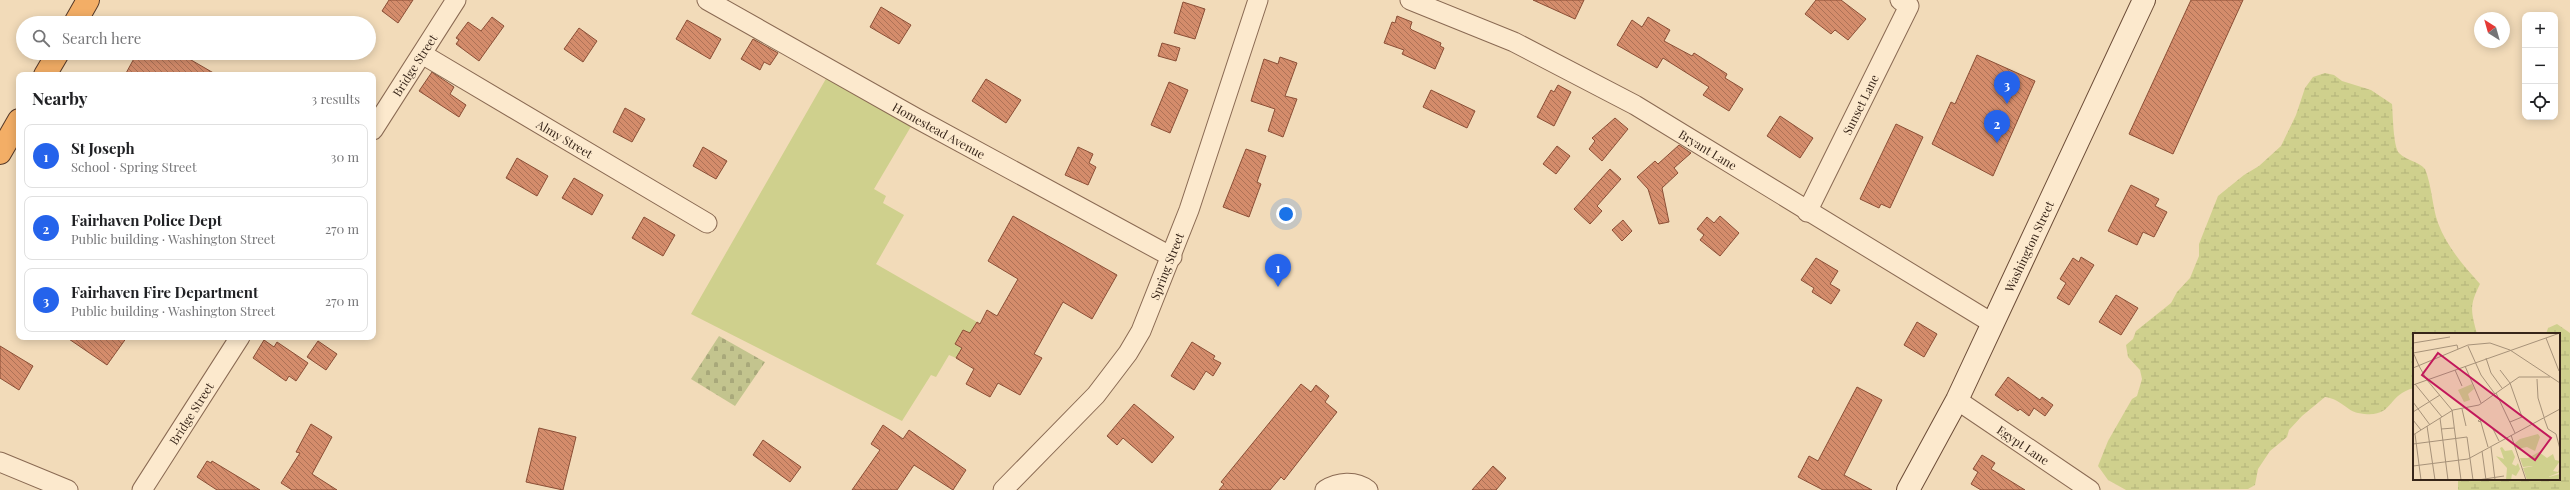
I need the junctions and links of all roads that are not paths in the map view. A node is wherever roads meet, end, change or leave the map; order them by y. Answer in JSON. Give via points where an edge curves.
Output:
{"nodes":[{"id":1,"x":88,"y":0,"type":"edge"},
{"id":2,"x":456,"y":0,"type":"edge"},
{"id":3,"x":707,"y":0,"type":"edge"},
{"id":4,"x":1258,"y":0,"type":"edge"},
{"id":5,"x":1410,"y":0,"type":"edge"},
{"id":6,"x":1900,"y":0,"type":"edge"},
{"id":7,"x":2144,"y":0,"type":"edge"},
{"id":8,"x":79,"y":16,"type":"edge"},
{"id":9,"x":422,"y":54,"type":"junction"},
{"id":10,"x":54,"y":60,"type":"edge"},
{"id":11,"x":47,"y":72,"type":"edge"},
{"id":12,"x":16,"y":125,"type":"edge"},
{"id":13,"x":376,"y":125,"type":"edge"},
{"id":14,"x":0,"y":153,"type":"edge"},
{"id":15,"x":1807,"y":212,"type":"junction"},
{"id":16,"x":707,"y":223,"type":"dead end"},
{"id":17,"x":1172,"y":257,"type":"junction"},
{"id":18,"x":1992,"y":323,"type":"junction"},
{"id":19,"x":238,"y":340,"type":"edge"},
{"id":20,"x":1957,"y":400,"type":"junction"},
{"id":21,"x":0,"y":462,"type":"edge"},
{"id":22,"x":68,"y":490,"type":"edge"},
{"id":23,"x":142,"y":490,"type":"edge"},
{"id":24,"x":1003,"y":490,"type":"edge"},
{"id":25,"x":1326,"y":490,"type":"edge"},
{"id":26,"x":1368,"y":490,"type":"edge"},
{"id":27,"x":1908,"y":490,"type":"edge"},
{"id":28,"x":2090,"y":490,"type":"edge"}],
"edges":[{"from":1,"to":8,"type":"highway"},
{"from":2,"to":9,"type":"street","name":"Bridge Street"},
{"from":3,"to":17,"type":"street","name":"Homestead Avenue"},
{"from":4,"to":17,"type":"street","name":"Spring Street"},
{"from":5,"to":15,"type":"street","name":"Bryant Lane","via":[[1514,42],[1635,105]]},
{"from":6,"to":15,"type":"street","name":"Sunset Lane","via":[[1909,6]]},
{"from":7,"to":18,"type":"main road","name":"Washington Street"},
{"from":9,"to":13,"type":"street","name":"Bridge Street"},
{"from":9,"to":16,"type":"street","name":"Almy Street"},
{"from":10,"to":11,"type":"highway"},
{"from":12,"to":14,"type":"highway"},
{"from":15,"to":18,"type":"street","name":"Bryant Lane"},
{"from":17,"to":24,"type":"street","name":"Spring Street","via":[[1153,307],[1128,353],[1096,395]]},
{"from":18,"to":20,"type":"main road","name":"Washington Street"},
{"from":19,"to":23,"type":"street","name":"Bridge Street"},
{"from":20,"to":27,"type":"main road","name":"Washington Street"},
{"from":20,"to":28,"type":"street","name":"Egypt Lane"},
{"from":21,"to":22,"type":"street"},
{"from":25,"to":26,"type":"street","via":[[1343,483],[1355,484]]}]}
